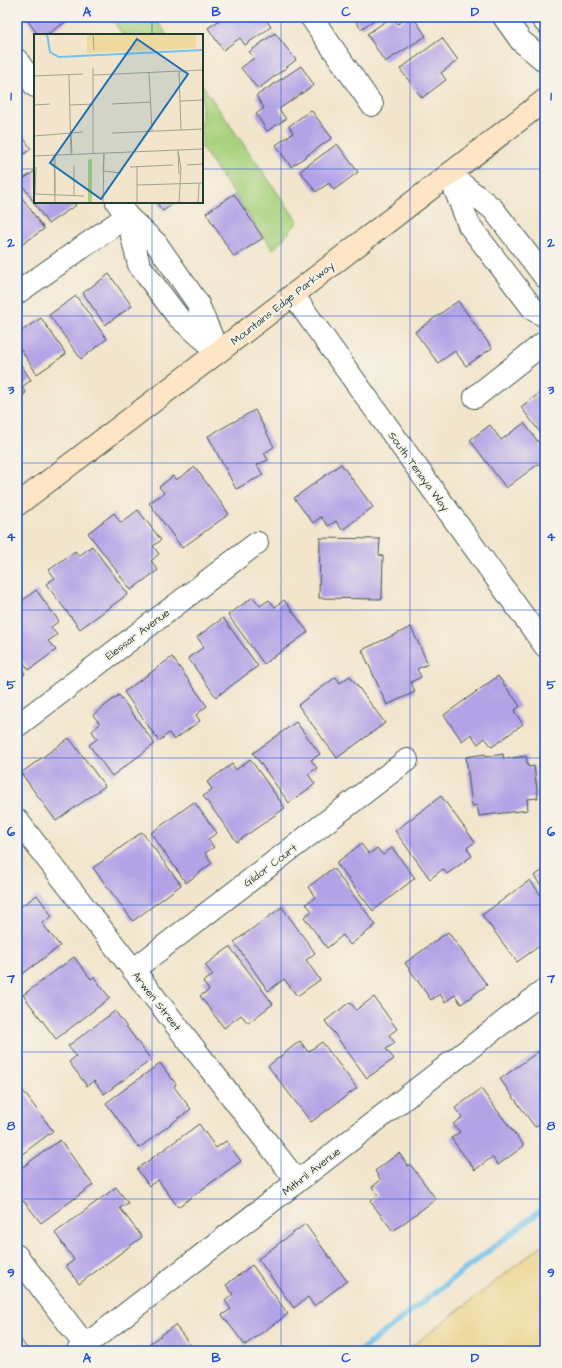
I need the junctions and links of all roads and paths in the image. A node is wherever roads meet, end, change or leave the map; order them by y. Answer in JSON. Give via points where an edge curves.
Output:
{"nodes":[{"id":1,"x":311,"y":17,"type":"edge"},
{"id":2,"x":504,"y":17,"type":"edge"},
{"id":3,"x":542,"y":17,"type":"edge"},
{"id":4,"x":545,"y":22,"type":"edge"},
{"id":5,"x":17,"y":60,"type":"edge"},
{"id":6,"x":545,"y":61,"type":"edge"},
{"id":7,"x":34,"y":85,"type":"edge"},
{"id":8,"x":545,"y":100,"type":"edge"},
{"id":9,"x":372,"y":105,"type":"dead end"},
{"id":10,"x":449,"y":174,"type":"junction"},
{"id":11,"x":122,"y":209,"type":"edge"},
{"id":12,"x":545,"y":277,"type":"edge"},
{"id":13,"x":17,"y":293,"type":"edge"},
{"id":14,"x":293,"y":295,"type":"junction"},
{"id":15,"x":545,"y":316,"type":"edge"},
{"id":16,"x":545,"y":342,"type":"edge"},
{"id":17,"x":218,"y":352,"type":"junction"},
{"id":18,"x":475,"y":397,"type":"dead end"},
{"id":19,"x":17,"y":505,"type":"edge"},
{"id":20,"x":257,"y":543,"type":"dead end"},
{"id":21,"x":545,"y":646,"type":"edge"},
{"id":22,"x":17,"y":726,"type":"edge"},
{"id":23,"x":407,"y":760,"type":"dead end"},
{"id":24,"x":17,"y":820,"type":"edge"},
{"id":25,"x":133,"y":970,"type":"junction"},
{"id":26,"x":545,"y":990,"type":"edge"},
{"id":27,"x":297,"y":1182,"type":"junction"},
{"id":28,"x":17,"y":1256,"type":"edge"},
{"id":29,"x":81,"y":1348,"type":"edge"}],
"edges":[{"from":1,"to":9,"type":"street"},
{"from":2,"to":6,"type":"street","via":[[520,41]]},
{"from":3,"to":4,"type":"street"},
{"from":5,"to":7,"type":"street"},
{"from":8,"to":10,"type":"street","name":"Mountains Edge Parkway"},
{"from":10,"to":12,"type":"street","via":[[493,209]]},
{"from":10,"to":14,"type":"street","name":"Mountains Edge Parkway"},
{"from":10,"to":15,"type":"street","via":[[469,225],[534,310]]},
{"from":11,"to":13,"type":"street"},
{"from":11,"to":17,"type":"street","via":[[156,243],[197,302]]},
{"from":14,"to":17,"type":"street","name":"Mountains Edge Parkway"},
{"from":14,"to":21,"type":"street","name":"South Tenaya Way"},
{"from":16,"to":18,"type":"street"},
{"from":17,"to":19,"type":"street","name":"Mountains Edge Parkway"},
{"from":20,"to":22,"type":"street","name":"Elessar Avenue"},
{"from":23,"to":25,"type":"street","name":"Gildor Court"},
{"from":24,"to":25,"type":"street","name":"Arwen Street"},
{"from":25,"to":27,"type":"street","name":"Arwen Street"},
{"from":26,"to":27,"type":"street","name":"Mithril Avenue"},
{"from":27,"to":29,"type":"street","name":"Mithril Avenue"},
{"from":28,"to":29,"type":"street"}]}
